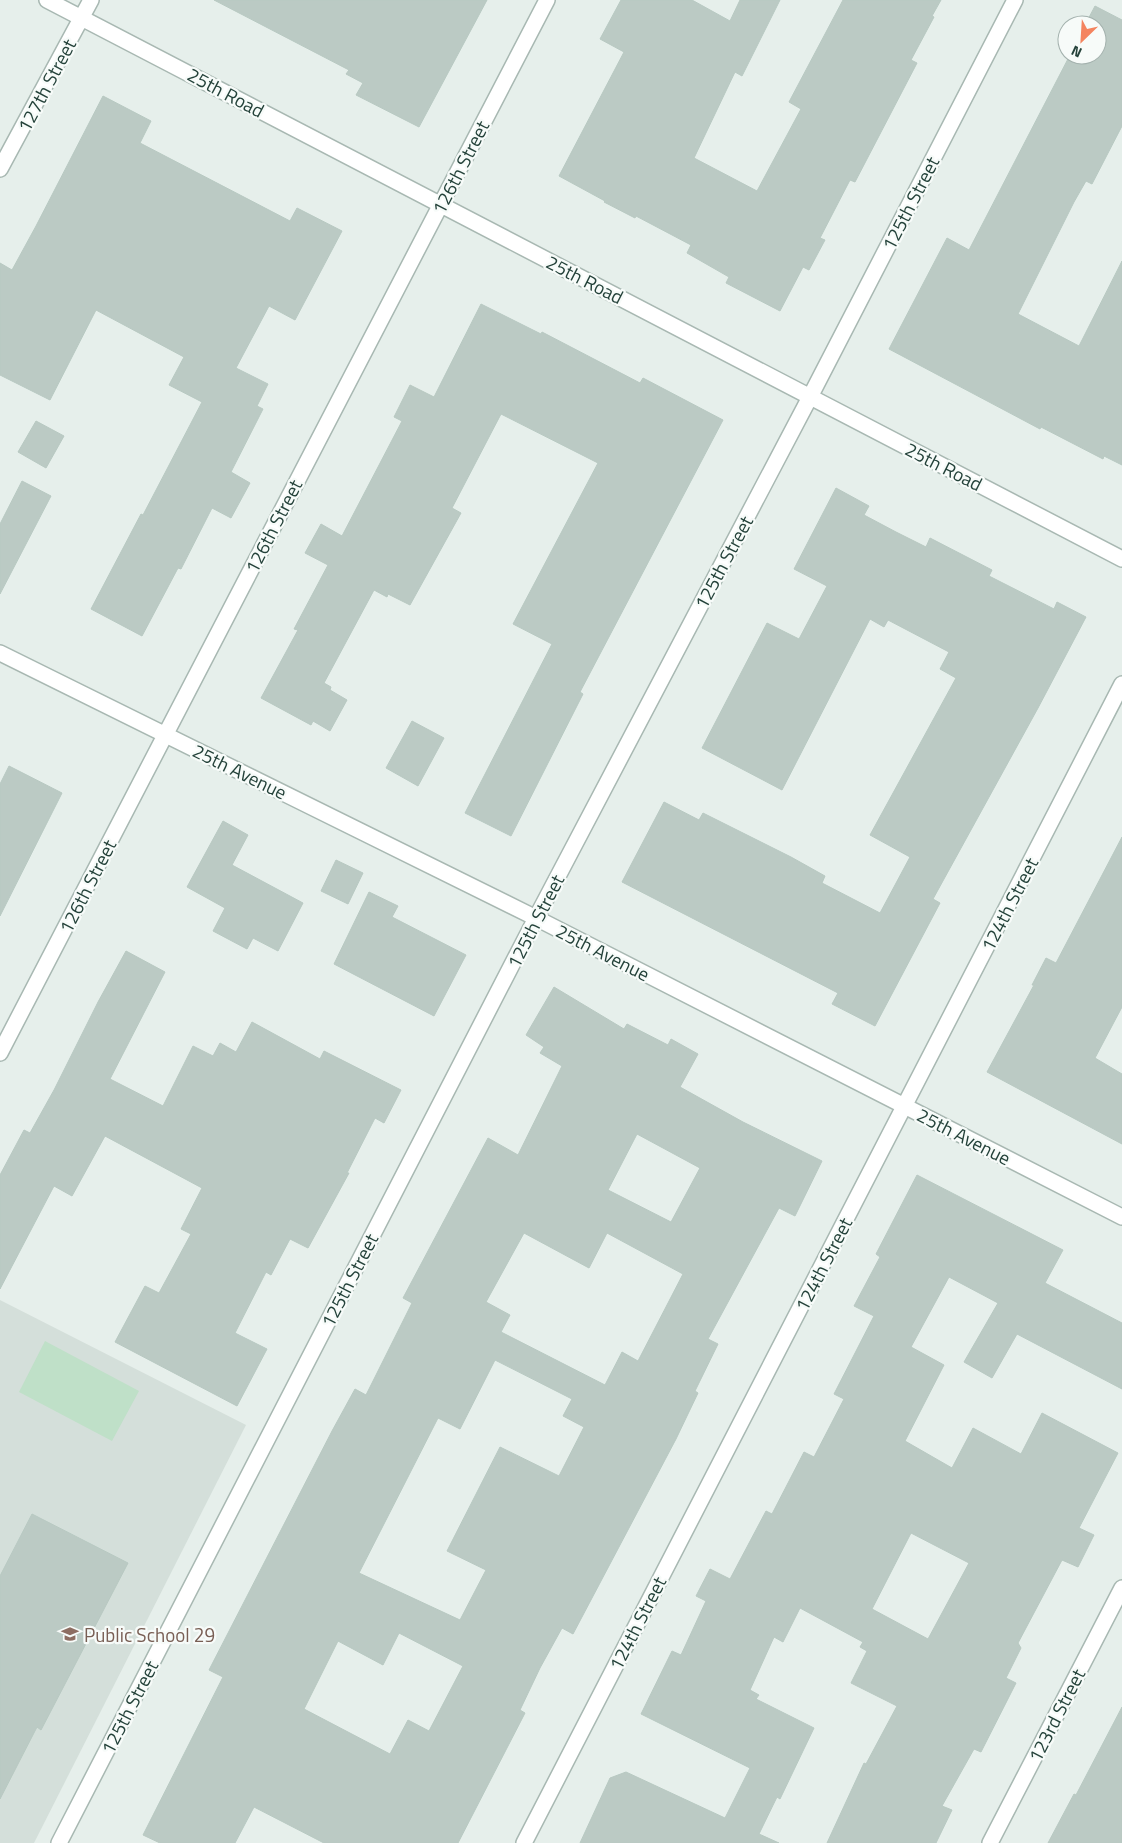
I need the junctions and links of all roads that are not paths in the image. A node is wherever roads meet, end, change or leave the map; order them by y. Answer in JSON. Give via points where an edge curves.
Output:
{"nodes":[{"id":1,"x":48,"y":0,"type":"edge"},
{"id":2,"x":91,"y":0,"type":"edge"},
{"id":3,"x":547,"y":0,"type":"edge"},
{"id":4,"x":1015,"y":0,"type":"edge"},
{"id":5,"x":82,"y":18,"type":"junction"},
{"id":6,"x":0,"y":169,"type":"edge"},
{"id":7,"x":440,"y":204,"type":"junction"},
{"id":8,"x":810,"y":396,"type":"junction"},
{"id":9,"x":1122,"y":559,"type":"edge"},
{"id":10,"x":0,"y":653,"type":"edge"},
{"id":11,"x":1122,"y":684,"type":"edge"},
{"id":12,"x":165,"y":734,"type":"junction"},
{"id":13,"x":536,"y":918,"type":"junction"},
{"id":14,"x":0,"y":1053,"type":"edge"},
{"id":15,"x":904,"y":1105,"type":"junction"},
{"id":16,"x":1122,"y":1217,"type":"edge"},
{"id":17,"x":1122,"y":1588,"type":"edge"},
{"id":18,"x":59,"y":1843,"type":"edge"},
{"id":19,"x":524,"y":1843,"type":"edge"},
{"id":20,"x":990,"y":1843,"type":"edge"}],
"edges":[{"from":1,"to":5,"type":"street","name":"25th Road"},
{"from":2,"to":5,"type":"street","name":"127th Street"},
{"from":3,"to":7,"type":"street","name":"126th Street"},
{"from":4,"to":8,"type":"street","name":"125th Street"},
{"from":5,"to":6,"type":"street","name":"127th Street"},
{"from":5,"to":7,"type":"street","name":"25th Road"},
{"from":7,"to":8,"type":"street","name":"25th Road"},
{"from":7,"to":12,"type":"street","name":"126th Street"},
{"from":8,"to":9,"type":"street","name":"25th Road"},
{"from":8,"to":13,"type":"street","name":"125th Street"},
{"from":10,"to":12,"type":"street","name":"25th Avenue"},
{"from":11,"to":15,"type":"street","name":"124th Street"},
{"from":12,"to":13,"type":"street","name":"25th Avenue"},
{"from":12,"to":14,"type":"street","name":"126th Street"},
{"from":13,"to":15,"type":"street","name":"25th Avenue"},
{"from":13,"to":18,"type":"street","name":"125th Street"},
{"from":15,"to":16,"type":"street","name":"25th Avenue"},
{"from":15,"to":19,"type":"street","name":"124th Street"},
{"from":17,"to":20,"type":"street","name":"123rd Street"}]}
